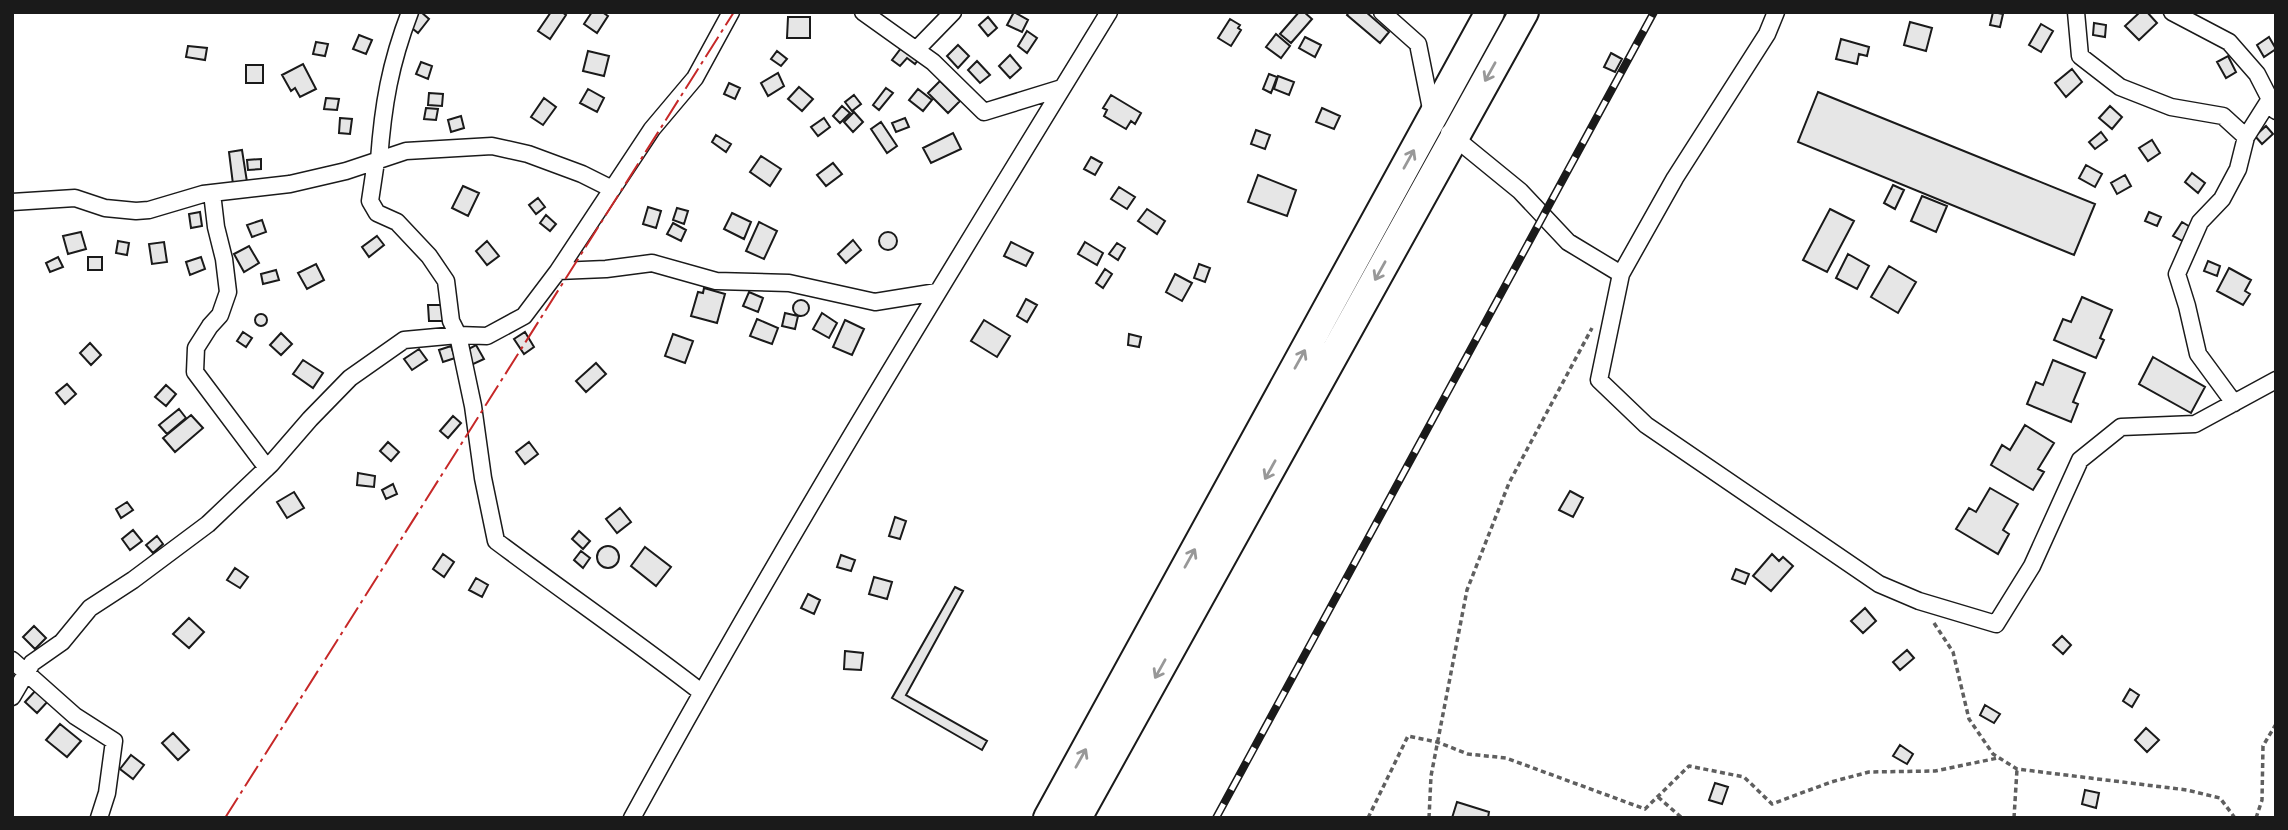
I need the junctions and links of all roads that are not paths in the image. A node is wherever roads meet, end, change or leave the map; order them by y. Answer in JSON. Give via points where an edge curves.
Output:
{"nodes":[{"id":1,"x":410,"y":12,"type":"edge"},
{"id":2,"x":731,"y":12,"type":"edge"},
{"id":3,"x":863,"y":12,"type":"edge"},
{"id":4,"x":953,"y":12,"type":"edge"},
{"id":5,"x":1109,"y":12,"type":"edge"},
{"id":6,"x":1382,"y":12,"type":"edge"},
{"id":7,"x":1490,"y":12,"type":"edge"},
{"id":8,"x":1524,"y":12,"type":"edge"},
{"id":9,"x":1776,"y":12,"type":"edge"},
{"id":10,"x":2076,"y":12,"type":"edge"},
{"id":11,"x":2172,"y":12,"type":"edge"},
{"id":12,"x":916,"y":50,"type":"junction"},
{"id":13,"x":1062,"y":88,"type":"junction"},
{"id":14,"x":2273,"y":105,"type":"edge"},
{"id":15,"x":1432,"y":117,"type":"junction"},
{"id":16,"x":1454,"y":137,"type":"junction"},
{"id":17,"x":2246,"y":137,"type":"junction"},
{"id":18,"x":378,"y":160,"type":"junction"},
{"id":19,"x":612,"y":190,"type":"junction"},
{"id":20,"x":212,"y":193,"type":"junction"},
{"id":21,"x":12,"y":202,"type":"edge"},
{"id":22,"x":558,"y":271,"type":"junction"},
{"id":23,"x":1620,"y":274,"type":"junction"},
{"id":24,"x":937,"y":292,"type":"junction"},
{"id":25,"x":458,"y":335,"type":"junction"},
{"id":26,"x":2276,"y":380,"type":"edge"},
{"id":27,"x":2234,"y":402,"type":"junction"},
{"id":28,"x":267,"y":468,"type":"junction"},
{"id":29,"x":12,"y":660,"type":"edge"},
{"id":30,"x":27,"y":673,"type":"junction"},
{"id":31,"x":701,"y":692,"type":"junction"},
{"id":32,"x":12,"y":696,"type":"edge"},
{"id":33,"x":99,"y":818,"type":"edge"},
{"id":34,"x":632,"y":818,"type":"edge"},
{"id":35,"x":1048,"y":818,"type":"edge"},
{"id":36,"x":1077,"y":818,"type":"edge"}],
"edges":[{"from":1,"to":18,"type":"street","via":[[385,98]]},
{"from":2,"to":19,"type":"street","via":[[695,78],[652,128]]},
{"from":3,"to":12,"type":"street"},
{"from":4,"to":12,"type":"street"},
{"from":5,"to":13,"type":"street"},
{"from":6,"to":15,"type":"street","via":[[1418,44]]},
{"from":7,"to":15,"type":"highway"},
{"from":8,"to":16,"type":"highway","one_way":true},
{"from":9,"to":23,"type":"street","via":[[1768,34],[1675,178]]},
{"from":10,"to":17,"type":"street","via":[[2080,56],[2120,86],[2171,107],[2223,116]]},
{"from":11,"to":14,"type":"street","via":[[2229,41],[2257,74]]},
{"from":12,"to":13,"type":"street","via":[[984,112]]},
{"from":13,"to":24,"type":"street"},
{"from":14,"to":17,"type":"street"},
{"from":15,"to":16,"type":"street"},
{"from":35,"to":15,"type":"highway","one_way":true},
{"from":16,"to":23,"type":"street","via":[[1520,191],[1568,242]]},
{"from":16,"to":36,"type":"highway","one_way":true},
{"from":17,"to":27,"type":"street","via":[[2238,169],[2222,199],[2200,222],[2177,274],[2198,354]]},
{"from":18,"to":19,"type":"street","via":[[406,151],[492,146],[528,154]]},
{"from":18,"to":20,"type":"street","via":[[290,184]]},
{"from":18,"to":25,"type":"street","via":[[370,201],[377,213],[397,222],[429,256],[446,282],[451,321]]},
{"from":19,"to":22,"type":"street"},
{"from":20,"to":21,"type":"street","via":[[136,211],[105,208],[75,198]]},
{"from":20,"to":28,"type":"street","via":[[228,292],[220,315],[196,348],[195,372]]},
{"from":22,"to":24,"type":"street","via":[[652,263],[716,281],[789,283],[875,302]]},
{"from":22,"to":25,"type":"street","via":[[524,316],[487,336]]},
{"from":23,"to":27,"type":"street","via":[[1599,380],[1646,425],[1879,584],[1996,624],[2032,566],[2080,460],[2122,427],[2195,424]]},
{"from":24,"to":31,"type":"street"},
{"from":25,"to":28,"type":"street","via":[[404,340],[350,378]]},
{"from":25,"to":31,"type":"street","via":[[496,541]]},
{"from":26,"to":27,"type":"street"},
{"from":28,"to":30,"type":"street","via":[[208,524],[90,608],[62,642],[32,663]]},
{"from":29,"to":30,"type":"street"},
{"from":30,"to":32,"type":"street"},
{"from":30,"to":33,"type":"street","via":[[75,716],[114,741]]},
{"from":31,"to":34,"type":"street"}]}
